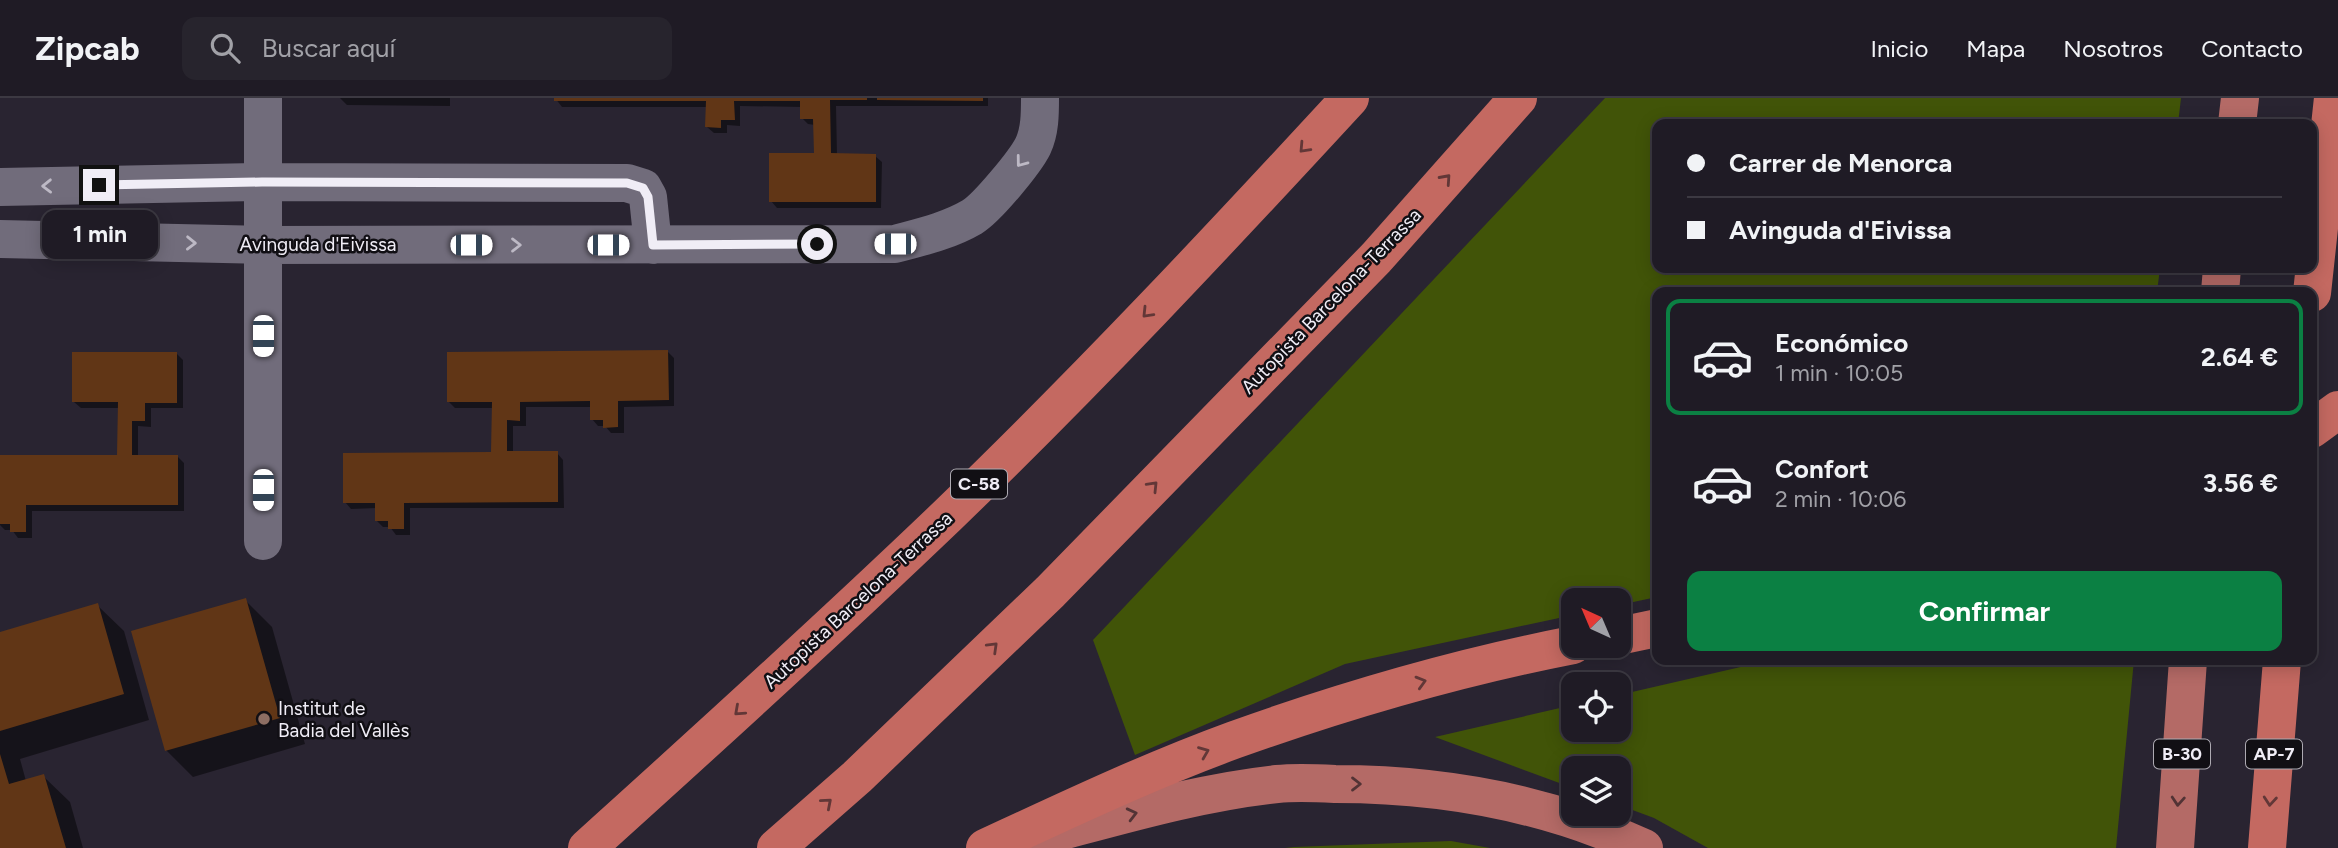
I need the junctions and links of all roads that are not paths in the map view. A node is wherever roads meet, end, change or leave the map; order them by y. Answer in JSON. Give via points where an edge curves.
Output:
{"nodes":[{"id":1,"x":263,"y":98,"type":"edge"},
{"id":2,"x":1040,"y":98,"type":"edge"},
{"id":3,"x":1350,"y":98,"type":"edge"},
{"id":4,"x":1518,"y":98,"type":"edge"},
{"id":5,"x":2240,"y":98,"type":"edge"},
{"id":6,"x":2333,"y":98,"type":"edge"},
{"id":7,"x":2238,"y":119,"type":"edge"},
{"id":8,"x":262,"y":182,"type":"junction"},
{"id":9,"x":0,"y":187,"type":"edge"},
{"id":10,"x":0,"y":239,"type":"edge"},
{"id":11,"x":263,"y":245,"type":"junction"},
{"id":12,"x":644,"y":245,"type":"junction"},
{"id":13,"x":2317,"y":247,"type":"edge"},
{"id":14,"x":2338,"y":410,"type":"edge"},
{"id":15,"x":2317,"y":425,"type":"edge"},
{"id":16,"x":263,"y":541,"type":"dead end"},
{"id":17,"x":1652,"y":629,"type":"edge"},
{"id":18,"x":1631,"y":633,"type":"edge"},
{"id":19,"x":1561,"y":648,"type":"edge"},
{"id":20,"x":2188,"y":665,"type":"edge"},
{"id":21,"x":2282,"y":665,"type":"edge"},
{"id":22,"x":587,"y":848,"type":"edge"},
{"id":23,"x":776,"y":848,"type":"edge"},
{"id":24,"x":985,"y":848,"type":"edge"},
{"id":25,"x":994,"y":848,"type":"edge"},
{"id":26,"x":1644,"y":848,"type":"edge"},
{"id":27,"x":2175,"y":848,"type":"edge"},
{"id":28,"x":2267,"y":848,"type":"edge"}],
"edges":[{"from":1,"to":8,"type":"street"},
{"from":2,"to":12,"type":"street","name":"Avinguda d'Eivissa","one_way":true,"via":[[1040,120],[1032,147],[1003,187],[974,216],[938,233],[895,244]]},
{"from":3,"to":22,"type":"highway","name":"Autopista Barcelona-Terrassa","number":"C-58","one_way":true,"via":[[948,515]]},
{"from":23,"to":4,"type":"highway","name":"Autopista Barcelona-Terrassa","one_way":true,"via":[[1050,592],[1376,258]]},
{"from":5,"to":7,"type":"highway"},
{"from":6,"to":13,"type":"highway"},
{"from":8,"to":9,"type":"street","one_way":true},
{"from":8,"to":11,"type":"street"},
{"from":8,"to":12,"type":"street","via":[[627,183],[643,188],[648,197]]},
{"from":10,"to":11,"type":"street","name":"Avinguda d'Eivissa","one_way":true},
{"from":11,"to":12,"type":"street","name":"Avinguda d'Eivissa","one_way":true},
{"from":11,"to":16,"type":"street"},
{"from":14,"to":15,"type":"highway"},
{"from":17,"to":18,"type":"highway"},
{"from":24,"to":19,"type":"highway","one_way":true,"via":[[1128,782],[1234,740],[1435,678]]},
{"from":20,"to":27,"type":"highway","number":"B-30","one_way":true},
{"from":21,"to":28,"type":"highway","number":"AP-7","one_way":true},
{"from":25,"to":26,"type":"highway","one_way":true,"via":[[1188,800],[1278,783],[1382,784],[1504,800],[1595,826]]}]}
